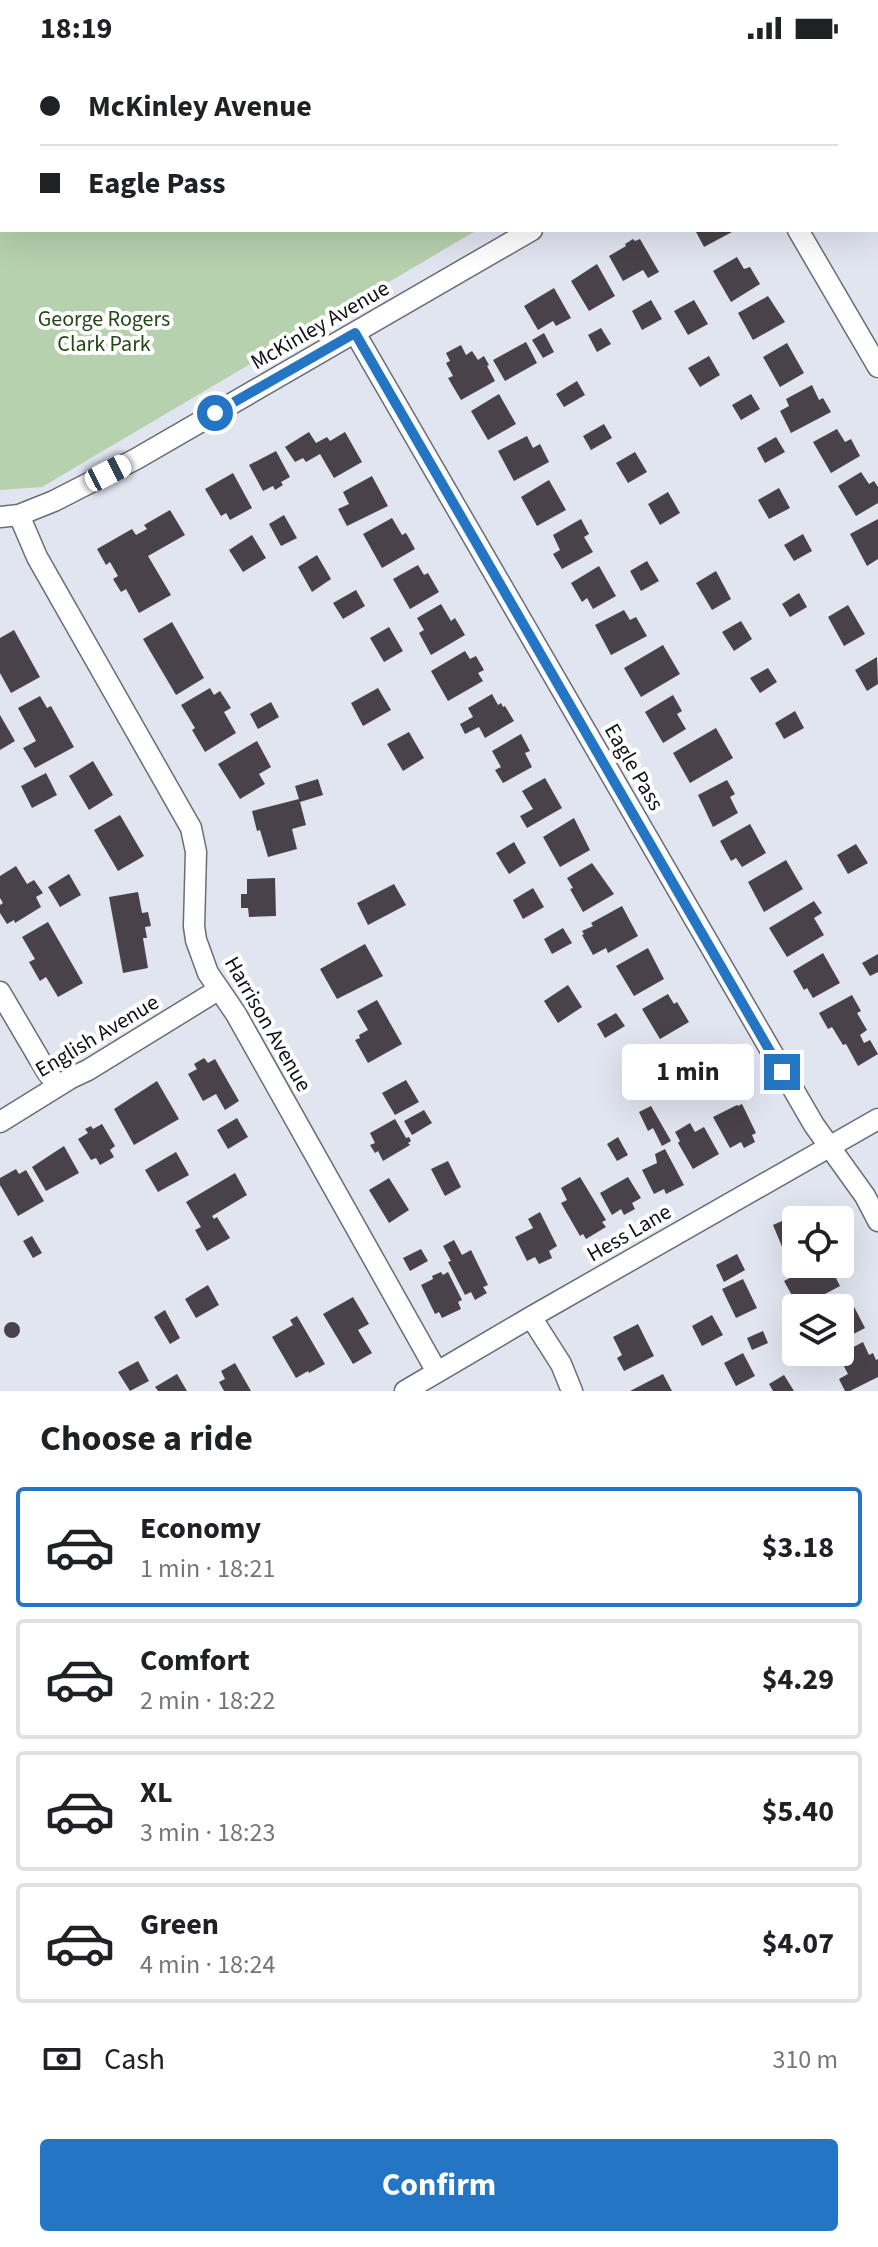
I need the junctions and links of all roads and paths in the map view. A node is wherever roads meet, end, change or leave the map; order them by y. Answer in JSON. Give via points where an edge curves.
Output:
{"nodes":[{"id":1,"x":529,"y":232,"type":"edge"},
{"id":2,"x":799,"y":232,"type":"edge"},
{"id":3,"x":355,"y":333,"type":"junction"},
{"id":4,"x":878,"y":367,"type":"edge"},
{"id":5,"x":10,"y":516,"type":"edge"},
{"id":6,"x":218,"y":990,"type":"junction"},
{"id":7,"x":0,"y":992,"type":"edge"},
{"id":8,"x":58,"y":1086,"type":"junction"},
{"id":9,"x":878,"y":1119,"type":"edge"},
{"id":10,"x":0,"y":1122,"type":"edge"},
{"id":11,"x":830,"y":1146,"type":"junction"},
{"id":12,"x":878,"y":1221,"type":"edge"},
{"id":13,"x":531,"y":1317,"type":"junction"},
{"id":14,"x":437,"y":1372,"type":"junction"},
{"id":15,"x":405,"y":1391,"type":"edge"},
{"id":16,"x":572,"y":1391,"type":"edge"}],
"edges":[{"from":1,"to":3,"type":"street","name":"McKinley Avenue"},
{"from":2,"to":4,"type":"street"},
{"from":3,"to":5,"type":"street","name":"McKinley Avenue","via":[[136,459],[54,501]]},
{"from":3,"to":11,"type":"street","name":"Eagle Pass"},
{"from":5,"to":6,"type":"street","name":"Harrison Avenue","via":[[191,828],[196,940]]},
{"from":6,"to":8,"type":"street","name":"English Avenue"},
{"from":6,"to":14,"type":"street","name":"Harrison Avenue"},
{"from":7,"to":8,"type":"street"},
{"from":8,"to":10,"type":"street","name":"English Avenue"},
{"from":9,"to":11,"type":"street","name":"Hess Lane"},
{"from":11,"to":12,"type":"street","name":"Eagle Pass"},
{"from":11,"to":13,"type":"street","name":"Hess Lane"},
{"from":13,"to":14,"type":"street","name":"Hess Lane"},
{"from":13,"to":16,"type":"street"},
{"from":14,"to":15,"type":"street","name":"Hess Lane"}]}
